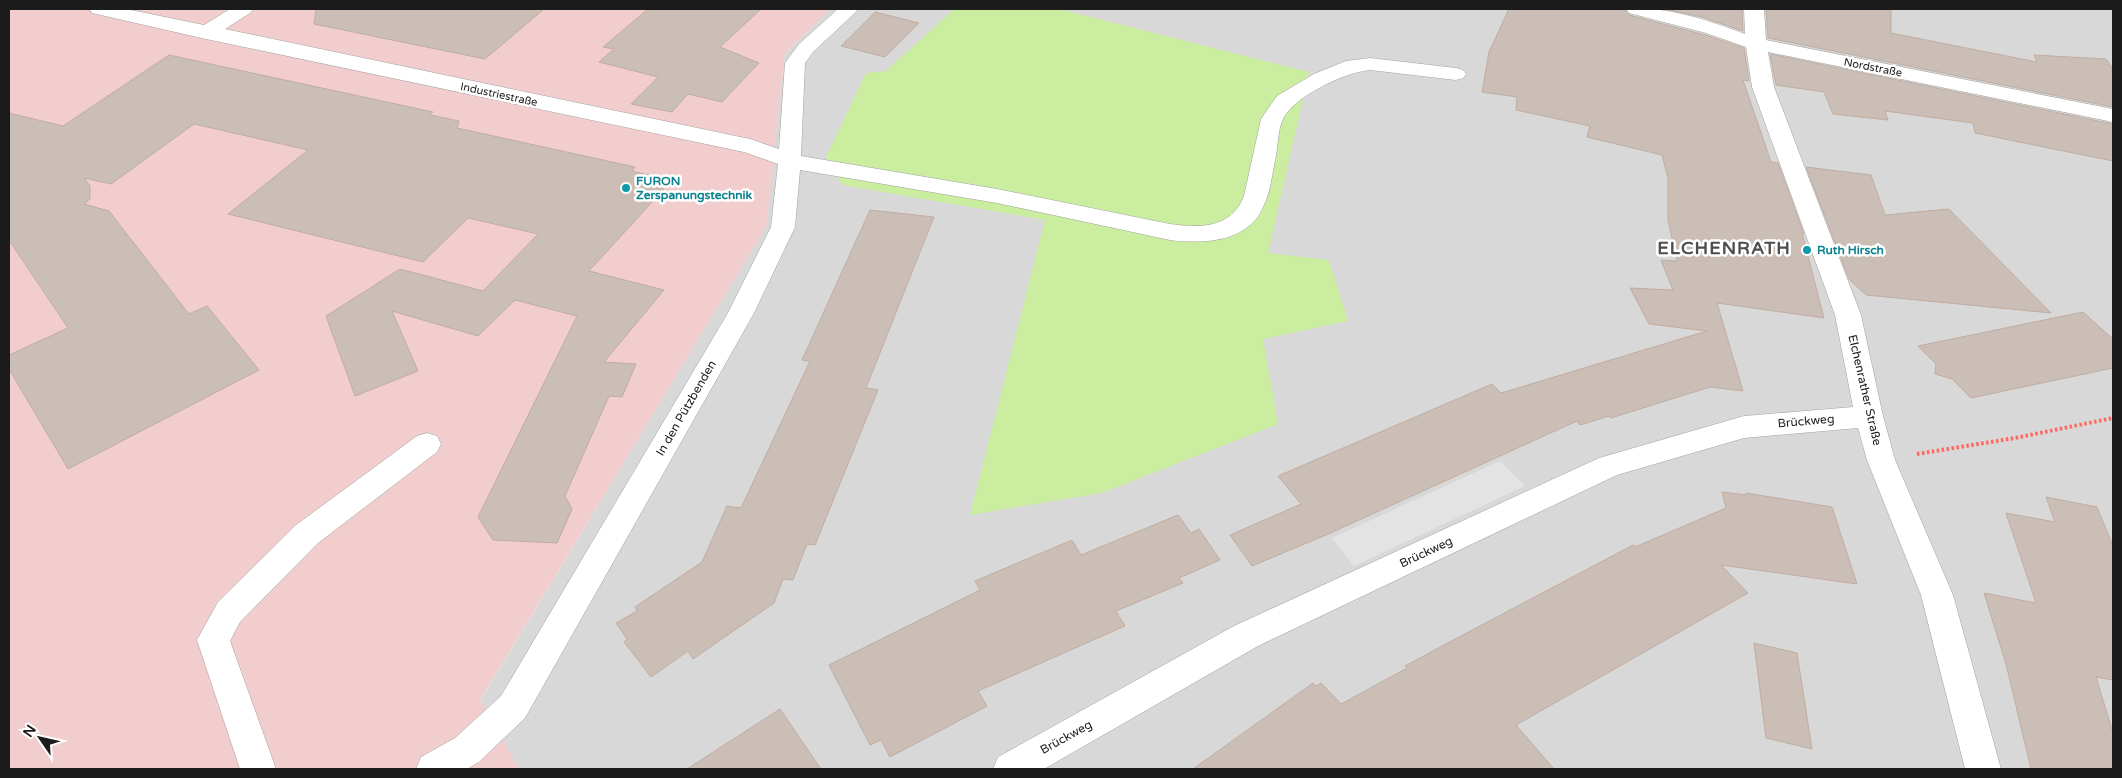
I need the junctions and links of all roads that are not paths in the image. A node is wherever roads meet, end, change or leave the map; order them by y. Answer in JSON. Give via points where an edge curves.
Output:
{"nodes":[{"id":1,"x":99,"y":9,"type":"edge"},
{"id":2,"x":243,"y":9,"type":"edge"},
{"id":3,"x":849,"y":9,"type":"edge"},
{"id":4,"x":1636,"y":9,"type":"edge"},
{"id":5,"x":1754,"y":9,"type":"edge"},
{"id":6,"x":206,"y":33,"type":"junction"},
{"id":7,"x":1756,"y":44,"type":"junction"},
{"id":8,"x":1456,"y":74,"type":"dead end"},
{"id":9,"x":2113,"y":115,"type":"edge"},
{"id":10,"x":790,"y":161,"type":"junction"},
{"id":11,"x":1869,"y":416,"type":"junction"},
{"id":12,"x":427,"y":444,"type":"dead end"},
{"id":13,"x":258,"y":769,"type":"edge"},
{"id":14,"x":434,"y":769,"type":"edge"},
{"id":15,"x":1011,"y":769,"type":"edge"},
{"id":16,"x":1983,"y":769,"type":"edge"}],
"edges":[{"from":1,"to":6,"type":"street","name":"Industriestraße"},
{"from":2,"to":6,"type":"street"},
{"from":3,"to":10,"type":"street","name":"In den Pützbenden","via":[[806,48],[795,63]]},
{"from":4,"to":7,"type":"street","name":"Nordstraße"},
{"from":5,"to":7,"type":"street","name":"Elchenrather Straße"},
{"from":6,"to":10,"type":"street","name":"Industriestraße","via":[[750,146]]},
{"from":7,"to":9,"type":"street","name":"Nordstraße"},
{"from":7,"to":11,"type":"street","name":"Elchenrather Straße","via":[[1763,87],[1848,315]]},
{"from":8,"to":10,"type":"street","name":"Industriestraße","via":[[1353,64],[1295,94],[1285,101],[1272,119],[1251,209],[1239,222],[1218,232],[1195,235],[1170,232],[997,196]]},
{"from":10,"to":14,"type":"street","name":"In den Pützbenden","via":[[783,227],[741,313],[513,707],[467,750]]},
{"from":11,"to":15,"type":"street","name":"Brückweg","via":[[1744,427],[1609,466],[1246,636]]},
{"from":11,"to":16,"type":"street","name":"Elchenrather Straße","via":[[1882,460],[1937,594]]},
{"from":12,"to":13,"type":"street","via":[[307,534],[229,612],[212,640]]}]}
